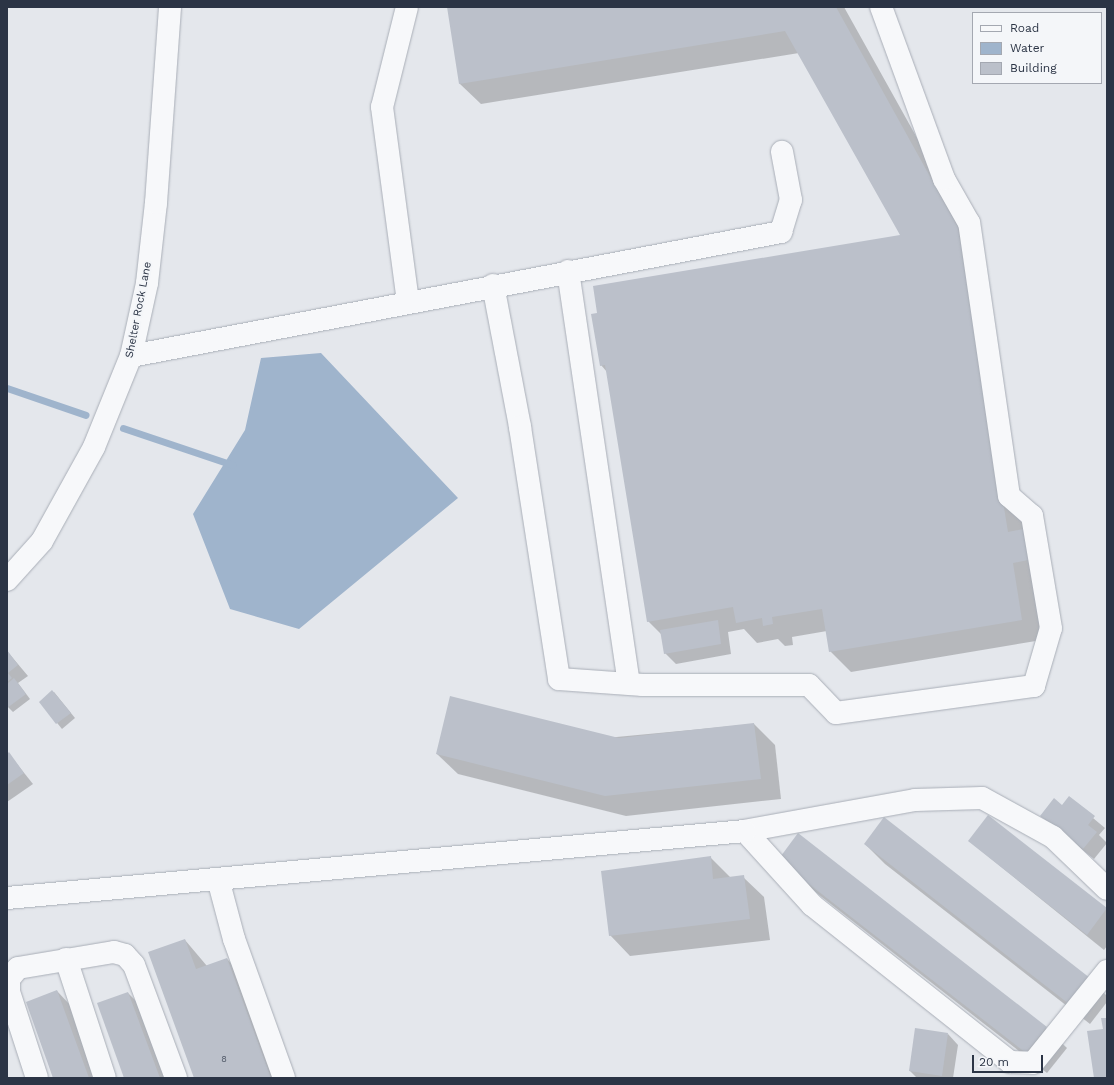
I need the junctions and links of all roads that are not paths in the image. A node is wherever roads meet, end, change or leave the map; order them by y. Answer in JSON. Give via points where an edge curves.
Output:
{"nodes":[{"id":1,"x":170,"y":7,"type":"edge"},
{"id":2,"x":407,"y":7,"type":"edge"},
{"id":3,"x":881,"y":7,"type":"edge"},
{"id":4,"x":782,"y":152,"type":"dead end"},
{"id":5,"x":568,"y":271,"type":"junction"},
{"id":6,"x":493,"y":285,"type":"junction"},
{"id":7,"x":408,"y":302,"type":"junction"},
{"id":8,"x":131,"y":356,"type":"junction"},
{"id":9,"x":7,"y":580,"type":"edge"},
{"id":10,"x":629,"y":684,"type":"junction"},
{"id":11,"x":744,"y":831,"type":"junction"},
{"id":12,"x":218,"y":879,"type":"junction"},
{"id":13,"x":1107,"y":889,"type":"edge"},
{"id":14,"x":7,"y":898,"type":"edge"},
{"id":15,"x":66,"y":959,"type":"junction"},
{"id":16,"x":1107,"y":971,"type":"edge"},
{"id":17,"x":37,"y":1078,"type":"edge"},
{"id":18,"x":106,"y":1078,"type":"edge"},
{"id":19,"x":176,"y":1078,"type":"edge"},
{"id":20,"x":284,"y":1078,"type":"edge"}],
"edges":[{"from":1,"to":8,"type":"street","name":"Shelter Rock Lane","via":[[156,202],[146,283]]},
{"from":2,"to":7,"type":"street","via":[[382,107]]},
{"from":3,"to":10,"type":"street","via":[[944,179],[969,223],[1009,496],[1032,516],[1051,628],[1034,686],[836,713],[809,685]]},
{"from":4,"to":5,"type":"street","via":[[791,200],[781,232]]},
{"from":5,"to":6,"type":"street"},
{"from":5,"to":10,"type":"street"},
{"from":6,"to":7,"type":"street"},
{"from":6,"to":10,"type":"street","via":[[522,434],[559,679]]},
{"from":7,"to":8,"type":"street"},
{"from":8,"to":9,"type":"street","name":"Shelter Rock Lane","via":[[94,447],[42,541]]},
{"from":11,"to":12,"type":"street"},
{"from":11,"to":13,"type":"street","via":[[915,800],[982,798],[1053,837]]},
{"from":11,"to":16,"type":"street","via":[[812,905],[1010,1062],[1034,1063]]},
{"from":12,"to":14,"type":"street"},
{"from":12,"to":20,"type":"street","via":[[234,939]]},
{"from":15,"to":17,"type":"street","via":[[18,968],[9,979],[9,992]]},
{"from":15,"to":18,"type":"street"},
{"from":15,"to":19,"type":"street","via":[[114,952],[125,955],[134,965],[146,993]]}]}
